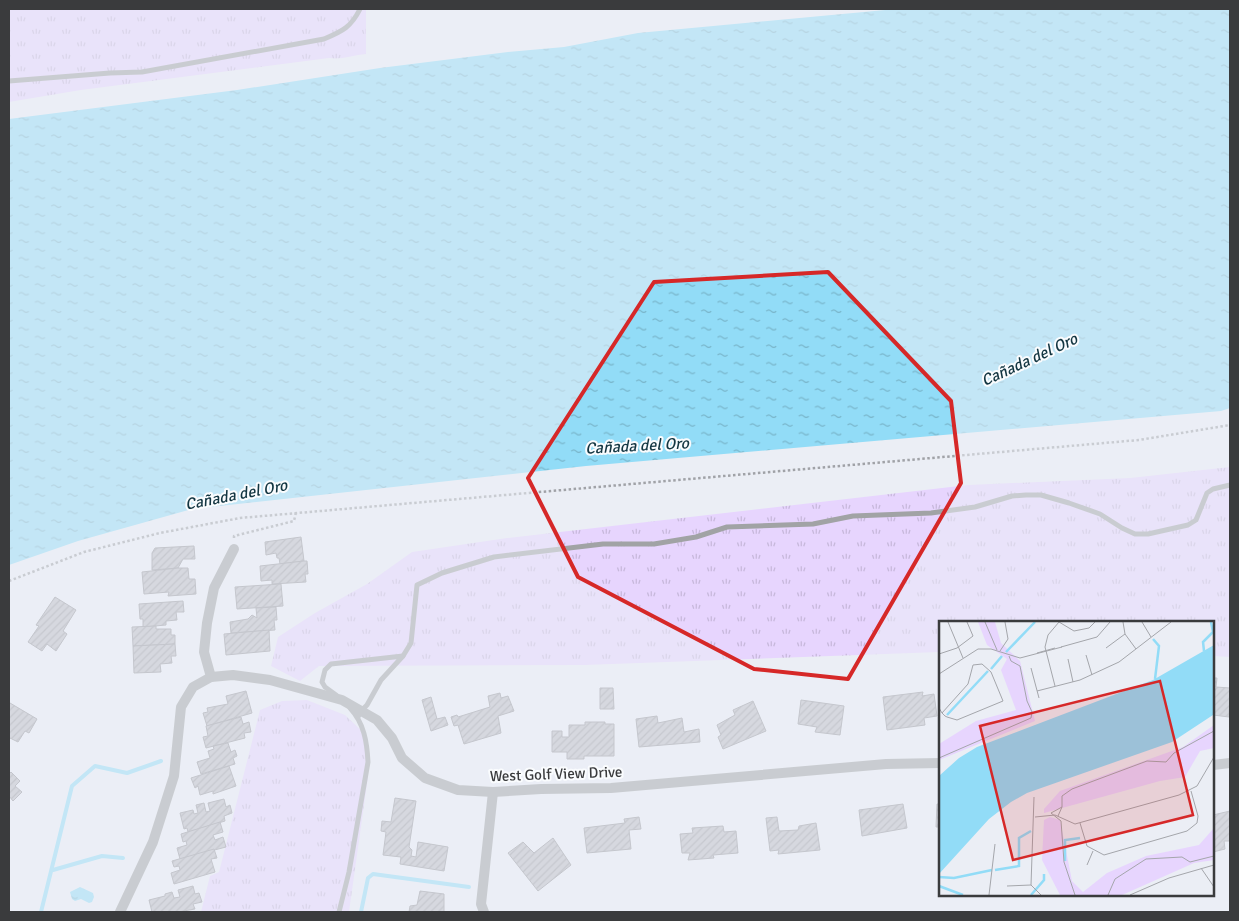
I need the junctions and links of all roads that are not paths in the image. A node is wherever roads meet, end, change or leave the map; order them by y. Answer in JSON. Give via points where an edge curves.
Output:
{"nodes":[{"id":1,"x":360,"y":9,"type":"edge"},
{"id":2,"x":9,"y":81,"type":"edge"},
{"id":3,"x":1230,"y":484,"type":"edge"},
{"id":4,"x":234,"y":549,"type":"road end"},
{"id":5,"x":403,"y":656,"type":"junction"},
{"id":6,"x":211,"y":677,"type":"junction"},
{"id":7,"x":342,"y":700,"type":"junction"},
{"id":8,"x":359,"y":714,"type":"junction"},
{"id":9,"x":939,"y":763,"type":"edge"},
{"id":10,"x":1230,"y":763,"type":"edge"},
{"id":11,"x":1214,"y":765,"type":"edge"},
{"id":12,"x":493,"y":792,"type":"junction"},
{"id":13,"x":120,"y":912,"type":"edge"},
{"id":14,"x":339,"y":912,"type":"edge"},
{"id":15,"x":484,"y":912,"type":"edge"}],
"edges":[{"from":1,"to":2,"type":"lane","via":[[344,31],[324,39],[142,72]]},
{"from":3,"to":5,"type":"lane","via":[[1208,493],[1196,520],[1188,525],[1148,534],[1135,534],[1100,514],[1055,498],[1026,495],[931,513],[853,516],[814,524],[727,527],[696,537],[654,544],[603,544],[494,557],[442,573],[417,585],[411,643]]},
{"from":4,"to":6,"type":"street","via":[[214,588],[207,623],[204,652]]},
{"from":5,"to":7,"type":"lane","via":[[331,664],[325,670],[322,682]]},
{"from":5,"to":8,"type":"lane","via":[[380,680]]},
{"from":6,"to":7,"type":"street","name":"West Golf View Drive","via":[[232,675],[270,680]]},
{"from":6,"to":13,"type":"street","via":[[193,688],[181,707],[174,776],[153,842]]},
{"from":7,"to":8,"type":"street","name":"West Golf View Drive"},
{"from":8,"to":12,"type":"street","name":"West Golf View Drive","via":[[376,720],[392,738],[402,758],[425,778],[458,790]]},
{"from":8,"to":14,"type":"lane","via":[[368,746],[368,762]]},
{"from":9,"to":12,"type":"street","name":"West Golf View Drive","via":[[886,764],[611,788]]},
{"from":10,"to":11,"type":"street"},
{"from":12,"to":15,"type":"street","via":[[481,904]]}]}
